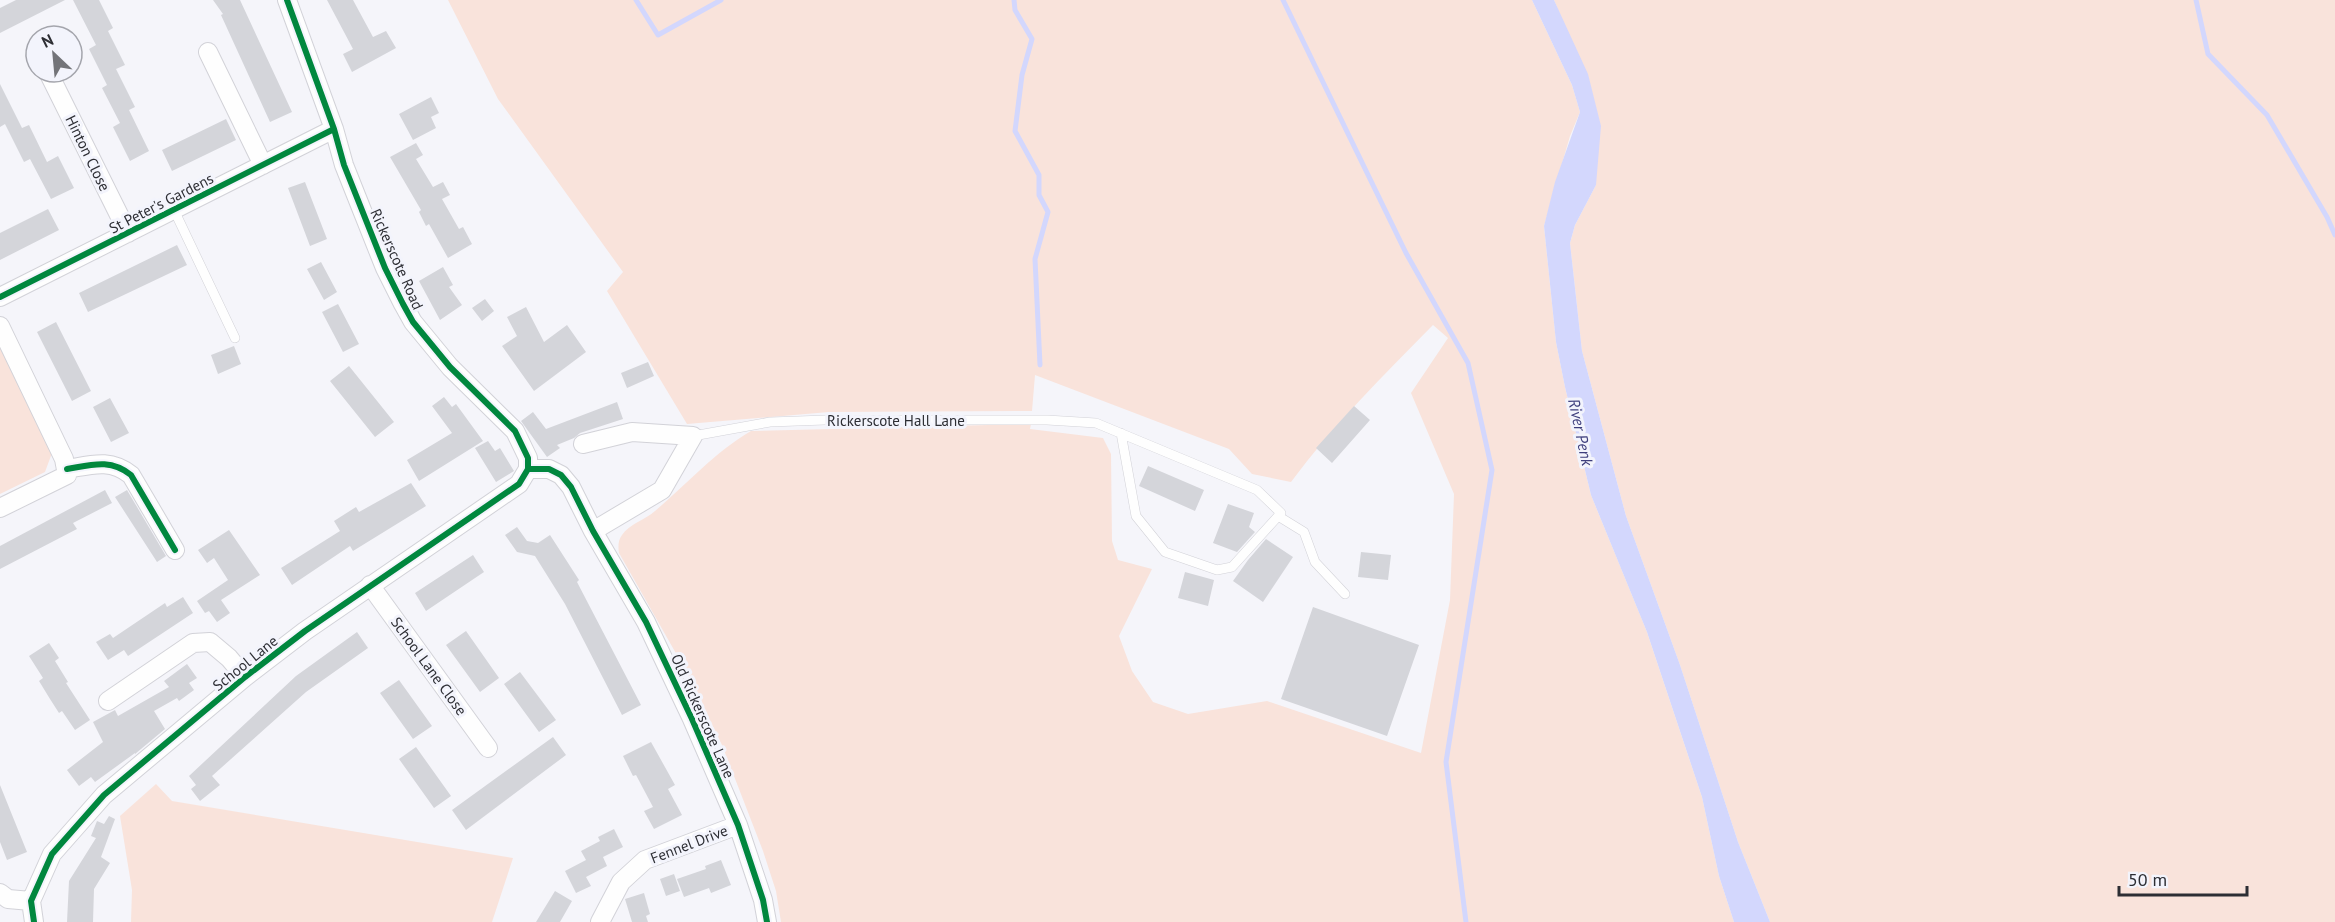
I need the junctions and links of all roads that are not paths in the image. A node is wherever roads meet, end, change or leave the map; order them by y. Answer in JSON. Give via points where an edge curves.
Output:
{"nodes":[{"id":1,"x":287,"y":0,"type":"edge"},
{"id":2,"x":208,"y":52,"type":"dead end"},
{"id":3,"x":54,"y":84,"type":"edge"},
{"id":4,"x":334,"y":129,"type":"junction"},
{"id":5,"x":263,"y":165,"type":"junction"},
{"id":6,"x":174,"y":210,"type":"junction"},
{"id":7,"x":128,"y":233,"type":"junction"},
{"id":8,"x":0,"y":297,"type":"edge"},
{"id":9,"x":0,"y":326,"type":"edge"},
{"id":10,"x":235,"y":338,"type":"dead end"},
{"id":11,"x":1121,"y":433,"type":"junction"},
{"id":12,"x":693,"y":436,"type":"junction"},
{"id":13,"x":583,"y":444,"type":"dead end"},
{"id":14,"x":67,"y":469,"type":"junction"},
{"id":15,"x":528,"y":469,"type":"junction"},
{"id":16,"x":0,"y":508,"type":"edge"},
{"id":17,"x":1278,"y":516,"type":"junction"},
{"id":18,"x":593,"y":531,"type":"junction"},
{"id":19,"x":175,"y":550,"type":"dead end"},
{"id":20,"x":370,"y":585,"type":"junction"},
{"id":21,"x":1345,"y":594,"type":"dead end"},
{"id":22,"x":245,"y":676,"type":"junction"},
{"id":23,"x":108,"y":701,"type":"dead end"},
{"id":24,"x":488,"y":748,"type":"dead end"},
{"id":25,"x":738,"y":825,"type":"junction"},
{"id":26,"x":0,"y":893,"type":"edge"},
{"id":27,"x":31,"y":901,"type":"junction"},
{"id":28,"x":34,"y":922,"type":"edge"},
{"id":29,"x":600,"y":922,"type":"edge"},
{"id":30,"x":767,"y":922,"type":"edge"}],
"edges":[{"from":1,"to":4,"type":"street","name":"Rickerscote Road"},
{"from":2,"to":5,"type":"street"},
{"from":3,"to":7,"type":"street","name":"Hinton Close"},
{"from":4,"to":5,"type":"street","name":"St Peter's Gardens"},
{"from":4,"to":15,"type":"street","name":"Rickerscote Road","via":[[344,165],[385,268],[413,322],[450,367],[515,431],[528,458]]},
{"from":5,"to":6,"type":"street","name":"St Peter's Gardens"},
{"from":6,"to":7,"type":"street","name":"St Peter's Gardens"},
{"from":6,"to":10,"type":"lane"},
{"from":7,"to":8,"type":"street","name":"St Peter's Gardens"},
{"from":9,"to":14,"type":"street"},
{"from":11,"to":12,"type":"lane","name":"Rickerscote Hall Lane","via":[[1096,423],[1047,420],[825,420],[770,422]]},
{"from":11,"to":17,"type":"lane","name":"Rickerscote Hall Lane","via":[[1257,490],[1281,513]]},
{"from":11,"to":17,"type":"lane","via":[[1136,516],[1165,552],[1217,570],[1232,567]]},
{"from":12,"to":13,"type":"street","via":[[632,432]]},
{"from":12,"to":18,"type":"street","via":[[662,490]]},
{"from":14,"to":16,"type":"street","via":[[67,475]]},
{"from":14,"to":19,"type":"street","via":[[104,462],[131,475]]},
{"from":15,"to":18,"type":"street","via":[[549,469],[561,475]]},
{"from":15,"to":20,"type":"street","name":"School Lane","via":[[519,484]]},
{"from":17,"to":21,"type":"lane","via":[[1304,532],[1315,562]]},
{"from":18,"to":25,"type":"street","name":"Old Rickerscote Lane","via":[[646,622]]},
{"from":20,"to":22,"type":"street","name":"School Lane"},
{"from":20,"to":24,"type":"street","name":"School Lane Close"},
{"from":22,"to":23,"type":"street","via":[[210,642],[193,643]]},
{"from":22,"to":27,"type":"street","name":"School Lane","via":[[104,795],[52,854]]},
{"from":25,"to":29,"type":"street","name":"Fennel Drive","via":[[645,860],[621,882]]},
{"from":25,"to":30,"type":"street","name":"Old Rickerscote Lane"},
{"from":26,"to":27,"type":"street","via":[[8,899]]},
{"from":27,"to":28,"type":"street"}]}
